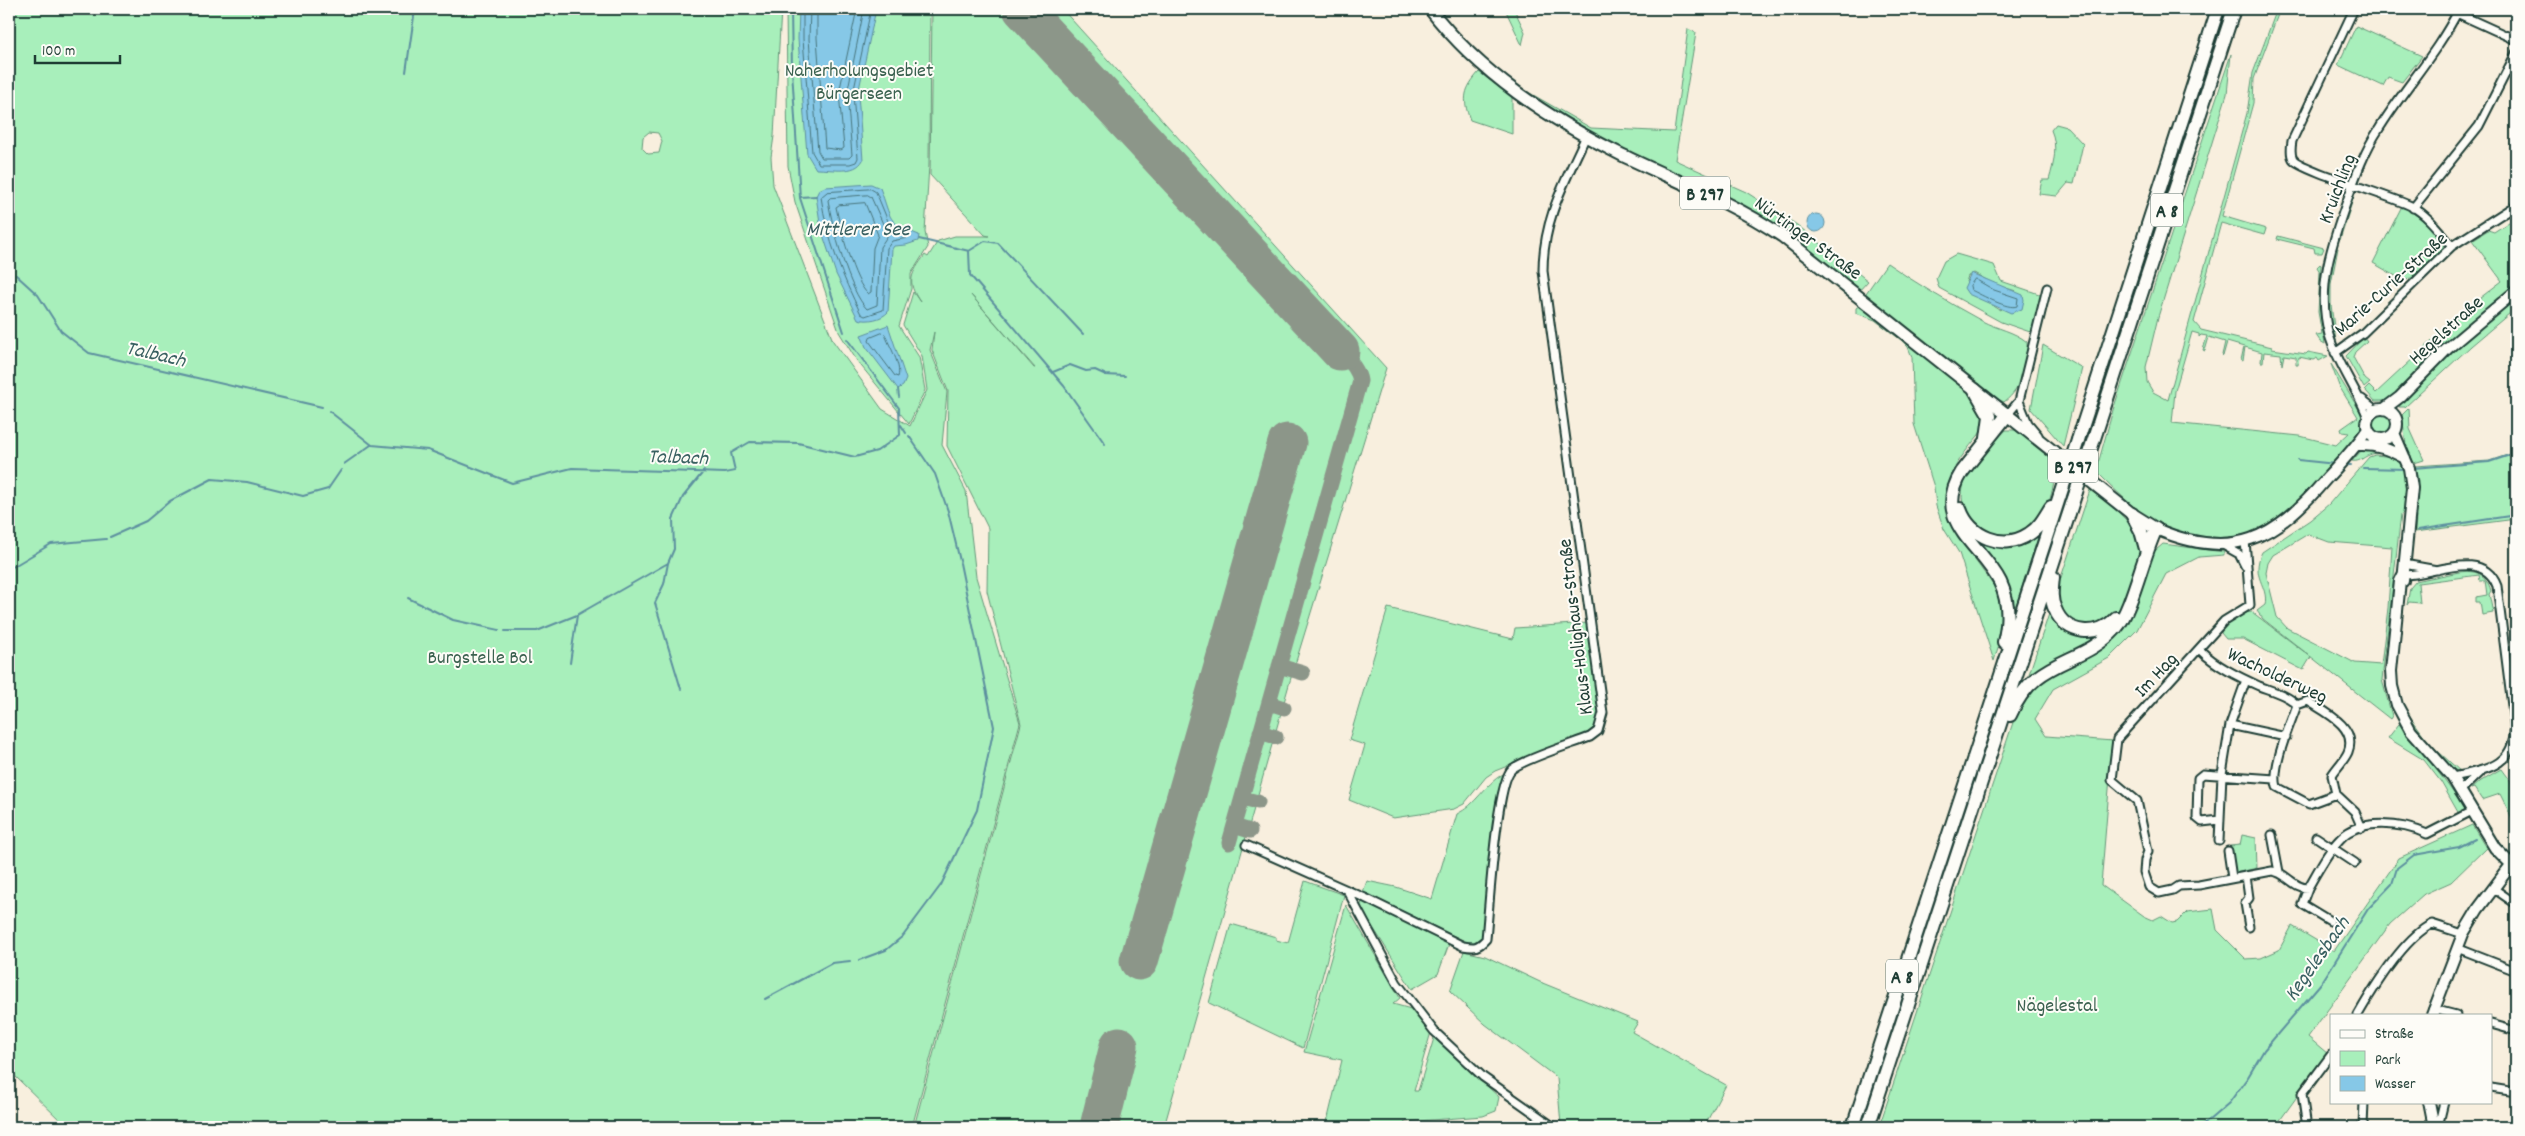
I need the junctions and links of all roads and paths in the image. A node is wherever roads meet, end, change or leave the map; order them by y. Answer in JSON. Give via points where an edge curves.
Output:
{"nodes":[{"id":1,"x":1430,"y":9,"type":"edge"},
{"id":2,"x":2218,"y":9,"type":"edge"},
{"id":3,"x":2234,"y":9,"type":"edge"},
{"id":4,"x":2354,"y":9,"type":"edge"},
{"id":5,"x":2448,"y":9,"type":"edge"},
{"id":6,"x":2458,"y":11,"type":"edge"},
{"id":7,"x":2516,"y":40,"type":"edge"},
{"id":8,"x":2516,"y":53,"type":"edge"},
{"id":9,"x":1586,"y":136,"type":"junction"},
{"id":10,"x":2353,"y":183,"type":"junction"},
{"id":11,"x":2516,"y":205,"type":"edge"},
{"id":12,"x":2413,"y":208,"type":"junction"},
{"id":13,"x":2452,"y":246,"type":"junction"},
{"id":14,"x":2047,"y":288,"type":"dead end"},
{"id":15,"x":2516,"y":291,"type":"edge"},
{"id":16,"x":2336,"y":353,"type":"junction"},
{"id":17,"x":1975,"y":390,"type":"junction"},
{"id":18,"x":2359,"y":397,"type":"junction"},
{"id":19,"x":2019,"y":401,"type":"junction"},
{"id":20,"x":2385,"y":411,"type":"junction"},
{"id":21,"x":2008,"y":414,"type":"junction"},
{"id":22,"x":2368,"y":418,"type":"junction"},
{"id":23,"x":2371,"y":433,"type":"junction"},
{"id":24,"x":2390,"y":436,"type":"junction"},
{"id":25,"x":1987,"y":438,"type":"junction"},
{"id":26,"x":2042,"y":440,"type":"junction"},
{"id":27,"x":2354,"y":449,"type":"junction"},
{"id":28,"x":2405,"y":458,"type":"junction"},
{"id":29,"x":1962,"y":472,"type":"junction"},
{"id":30,"x":2060,"y":495,"type":"junction"},
{"id":31,"x":2132,"y":514,"type":"junction"},
{"id":32,"x":2156,"y":529,"type":"junction"},
{"id":33,"x":2245,"y":540,"type":"junction"},
{"id":34,"x":2220,"y":544,"type":"junction"},
{"id":35,"x":2146,"y":549,"type":"junction"},
{"id":36,"x":2054,"y":558,"type":"junction"},
{"id":37,"x":2404,"y":564,"type":"junction"},
{"id":38,"x":2246,"y":569,"type":"junction"},
{"id":39,"x":2437,"y":570,"type":"junction"},
{"id":40,"x":2402,"y":575,"type":"junction"},
{"id":41,"x":2128,"y":604,"type":"junction"},
{"id":42,"x":2200,"y":650,"type":"junction"},
{"id":43,"x":2005,"y":662,"type":"junction"},
{"id":44,"x":2246,"y":680,"type":"junction"},
{"id":45,"x":2297,"y":705,"type":"junction"},
{"id":46,"x":1999,"y":725,"type":"junction"},
{"id":47,"x":2230,"y":725,"type":"junction"},
{"id":48,"x":2286,"y":737,"type":"junction"},
{"id":49,"x":2481,"y":772,"type":"junction"},
{"id":50,"x":2222,"y":774,"type":"junction"},
{"id":51,"x":2452,"y":777,"type":"junction"},
{"id":52,"x":2275,"y":779,"type":"junction"},
{"id":53,"x":2460,"y":791,"type":"junction"},
{"id":54,"x":2336,"y":794,"type":"junction"},
{"id":55,"x":2472,"y":811,"type":"junction"},
{"id":56,"x":2220,"y":820,"type":"junction"},
{"id":57,"x":2362,"y":828,"type":"junction"},
{"id":58,"x":2272,"y":835,"type":"dead end"},
{"id":59,"x":2316,"y":837,"type":"dead end"},
{"id":60,"x":2219,"y":841,"type":"dead end"},
{"id":61,"x":1246,"y":845,"type":"dead end"},
{"id":62,"x":2332,"y":849,"type":"junction"},
{"id":63,"x":2228,"y":851,"type":"dead end"},
{"id":64,"x":2355,"y":863,"type":"dead end"},
{"id":65,"x":2514,"y":867,"type":"edge"},
{"id":66,"x":2279,"y":872,"type":"junction"},
{"id":67,"x":2246,"y":876,"type":"junction"},
{"id":68,"x":2232,"y":878,"type":"junction"},
{"id":69,"x":2308,"y":888,"type":"junction"},
{"id":70,"x":2493,"y":888,"type":"junction"},
{"id":71,"x":1347,"y":890,"type":"junction"},
{"id":72,"x":2516,"y":904,"type":"edge"},
{"id":73,"x":2330,"y":922,"type":"dead end"},
{"id":74,"x":2249,"y":927,"type":"dead end"},
{"id":75,"x":2463,"y":934,"type":"junction"},
{"id":76,"x":2457,"y":948,"type":"junction"},
{"id":77,"x":2516,"y":971,"type":"edge"},
{"id":78,"x":2432,"y":1012,"type":"edge"},
{"id":79,"x":2359,"y":1014,"type":"edge"},
{"id":80,"x":2448,"y":1014,"type":"edge"},
{"id":81,"x":2492,"y":1024,"type":"edge"},
{"id":82,"x":2516,"y":1031,"type":"edge"},
{"id":83,"x":2330,"y":1057,"type":"edge"},
{"id":84,"x":2492,"y":1088,"type":"edge"},
{"id":85,"x":2516,"y":1092,"type":"edge"},
{"id":86,"x":2364,"y":1104,"type":"edge"},
{"id":87,"x":2430,"y":1104,"type":"edge"},
{"id":88,"x":2443,"y":1104,"type":"edge"},
{"id":89,"x":1554,"y":1127,"type":"edge"},
{"id":90,"x":1853,"y":1127,"type":"edge"},
{"id":91,"x":1868,"y":1127,"type":"edge"},
{"id":92,"x":2307,"y":1127,"type":"edge"},
{"id":93,"x":2363,"y":1127,"type":"edge"},
{"id":94,"x":2436,"y":1127,"type":"edge"}],
"edges":[{"from":1,"to":9,"type":"main road","name":"Nürtinger Straße","number":"B 297","via":[[1451,36],[1489,72]]},
{"from":2,"to":30,"type":"highway","number":"A 8","bridge":true},
{"from":3,"to":36,"type":"highway","number":"A 8","bridge":true},
{"from":4,"to":10,"type":"street","via":[[2290,151],[2293,159],[2305,168]]},
{"from":5,"to":6,"type":"street"},
{"from":6,"to":7,"type":"street"},
{"from":6,"to":10,"type":"street","name":"Kruichling","via":[[2435,50],[2377,130]]},
{"from":8,"to":12,"type":"street","via":[[2479,126]]},
{"from":9,"to":17,"type":"main road","name":"Nürtinger Straße","number":"B 297","via":[[1761,222]]},
{"from":9,"to":71,"type":"street","name":"Klaus-Holighaus-Straße","via":[[1547,225],[1543,272],[1582,544],[1602,722],[1590,737],[1521,764],[1508,774],[1500,801],[1486,939],[1480,946],[1463,946]]},
{"from":10,"to":12,"type":"street"},
{"from":10,"to":16,"type":"street","name":"Kruichling","via":[[2325,276],[2326,318]]},
{"from":11,"to":13,"type":"street","name":"Marie-Curie-Straße"},
{"from":12,"to":13,"type":"street","via":[[2430,221]]},
{"from":13,"to":16,"type":"street","name":"Marie-Curie-Straße","via":[[2363,332]]},
{"from":14,"to":19,"type":"street"},
{"from":15,"to":20,"type":"main road","name":"Hegelstraße","via":[[2447,349]]},
{"from":16,"to":18,"type":"street","name":"Kruichling"},
{"from":17,"to":21,"type":"main road","name":"Nürtinger Straße","number":"B 297"},
{"from":17,"to":25,"type":"highway","via":[[1990,416]]},
{"from":18,"to":20,"type":"street","name":"Kruichling"},
{"from":18,"to":22,"type":"street","name":"Kruichling"},
{"from":19,"to":21,"type":"street"},
{"from":19,"to":26,"type":"street","via":[[2028,423]]},
{"from":20,"to":22,"type":"main road","name":"Hegelstraße"},
{"from":20,"to":24,"type":"main road","via":[[2397,424]]},
{"from":21,"to":25,"type":"highway"},
{"from":21,"to":26,"type":"main road","name":"Nürtinger Straße","number":"B 297"},
{"from":22,"to":23,"type":"main road"},
{"from":23,"to":24,"type":"main road"},
{"from":23,"to":27,"type":"main road"},
{"from":24,"to":28,"type":"main road"},
{"from":25,"to":29,"type":"highway"},
{"from":26,"to":31,"type":"main road","name":"Nürtinger Straße","number":"B 297"},
{"from":27,"to":28,"type":"main road","via":[[2377,446]]},
{"from":27,"to":33,"type":"main road","via":[[2298,512],[2264,535]]},
{"from":28,"to":37,"type":"main road","via":[[2412,478]]},
{"from":29,"to":30,"type":"highway","via":[[1958,496],[1963,518],[1976,532],[1992,540],[2015,540],[2030,534]]},
{"from":29,"to":43,"type":"highway","via":[[1953,489],[1952,509],[1962,533],[1994,571],[2005,596],[2007,621],[2002,647]]},
{"from":30,"to":43,"type":"highway","number":"A 8"},
{"from":31,"to":32,"type":"main road","name":"Nürtinger Straße","number":"B 297"},
{"from":31,"to":35,"type":"highway"},
{"from":32,"to":34,"type":"main road","name":"Nürtinger Straße","via":[[2184,540]]},
{"from":32,"to":35,"type":"highway"},
{"from":33,"to":34,"type":"main road","name":"Nürtinger Straße"},
{"from":33,"to":38,"type":"street"},
{"from":34,"to":38,"type":"street","name":"Nürtinger Straße","via":[[2239,554]]},
{"from":35,"to":41,"type":"highway"},
{"from":36,"to":41,"type":"highway","via":[[2052,603],[2068,625],[2082,631],[2099,630],[2113,621]]},
{"from":36,"to":46,"type":"highway","number":"A 8"},
{"from":37,"to":39,"type":"street"},
{"from":37,"to":40,"type":"main road"},
{"from":38,"to":42,"type":"street","name":"Im Hag","via":[[2250,604],[2224,621]]},
{"from":39,"to":40,"type":"street"},
{"from":39,"to":49,"type":"street","via":[[2482,567],[2494,577],[2499,594],[2514,736],[2502,761]]},
{"from":40,"to":51,"type":"main road","via":[[2391,671],[2396,704],[2411,731]]},
{"from":41,"to":46,"type":"highway","via":[[2121,622],[2106,638],[2044,671],[2019,698],[2008,721]]},
{"from":42,"to":44,"type":"street","name":"Wacholderweg","via":[[2210,660]]},
{"from":42,"to":68,"type":"street","name":"Im Hag","via":[[2118,739],[2112,780],[2138,801],[2148,851],[2144,872],[2149,887],[2159,893],[2179,886]]},
{"from":43,"to":90,"type":"highway","number":"A 8"},
{"from":44,"to":45,"type":"street","name":"Wacholderweg","via":[[2291,699]]},
{"from":44,"to":47,"type":"street"},
{"from":45,"to":48,"type":"street"},
{"from":45,"to":54,"type":"street","name":"Wacholderweg","via":[[2308,701],[2346,728],[2350,743],[2347,754],[2332,775]]},
{"from":46,"to":91,"type":"highway","number":"A 8"},
{"from":47,"to":48,"type":"street"},
{"from":47,"to":50,"type":"street"},
{"from":48,"to":52,"type":"street"},
{"from":49,"to":51,"type":"street"},
{"from":49,"to":53,"type":"street"},
{"from":50,"to":52,"type":"street"},
{"from":50,"to":56,"type":"street"},
{"from":50,"to":56,"type":"street","via":[[2202,774],[2198,778],[2197,818],[2202,822]]},
{"from":51,"to":53,"type":"main road"},
{"from":52,"to":54,"type":"street","via":[[2278,787],[2309,804]]},
{"from":53,"to":55,"type":"main road"},
{"from":54,"to":57,"type":"street","via":[[2355,812]]},
{"from":55,"to":57,"type":"street","via":[[2427,834],[2392,824]]},
{"from":55,"to":65,"type":"main road","via":[[2495,848]]},
{"from":56,"to":60,"type":"street"},
{"from":57,"to":62,"type":"street","via":[[2342,836]]},
{"from":58,"to":66,"type":"street"},
{"from":59,"to":62,"type":"street"},
{"from":61,"to":71,"type":"street","name":"Klaus-Holighaus-Straße"},
{"from":62,"to":64,"type":"street"},
{"from":62,"to":69,"type":"street"},
{"from":63,"to":68,"type":"street"},
{"from":65,"to":70,"type":"main road"},
{"from":66,"to":67,"type":"street"},
{"from":66,"to":69,"type":"street","via":[[2300,888]]},
{"from":67,"to":68,"type":"street"},
{"from":67,"to":74,"type":"street","via":[[2248,898],[2245,903]]},
{"from":69,"to":73,"type":"street","via":[[2302,904]]},
{"from":70,"to":72,"type":"street"},
{"from":70,"to":75,"type":"main road"},
{"from":71,"to":89,"type":"street","via":[[1397,983],[1434,1031],[1483,1077]]},
{"from":75,"to":76,"type":"main road"},
{"from":75,"to":79,"type":"street","via":[[2432,924],[2424,928],[2401,953]]},
{"from":76,"to":77,"type":"street"},
{"from":76,"to":78,"type":"main road"},
{"from":78,"to":80,"type":"street"},
{"from":81,"to":82,"type":"street"},
{"from":83,"to":92,"type":"street","via":[[2302,1094]]},
{"from":84,"to":85,"type":"street"},
{"from":86,"to":93,"type":"street"},
{"from":87,"to":94,"type":"main road"},
{"from":88,"to":94,"type":"street"}]}
